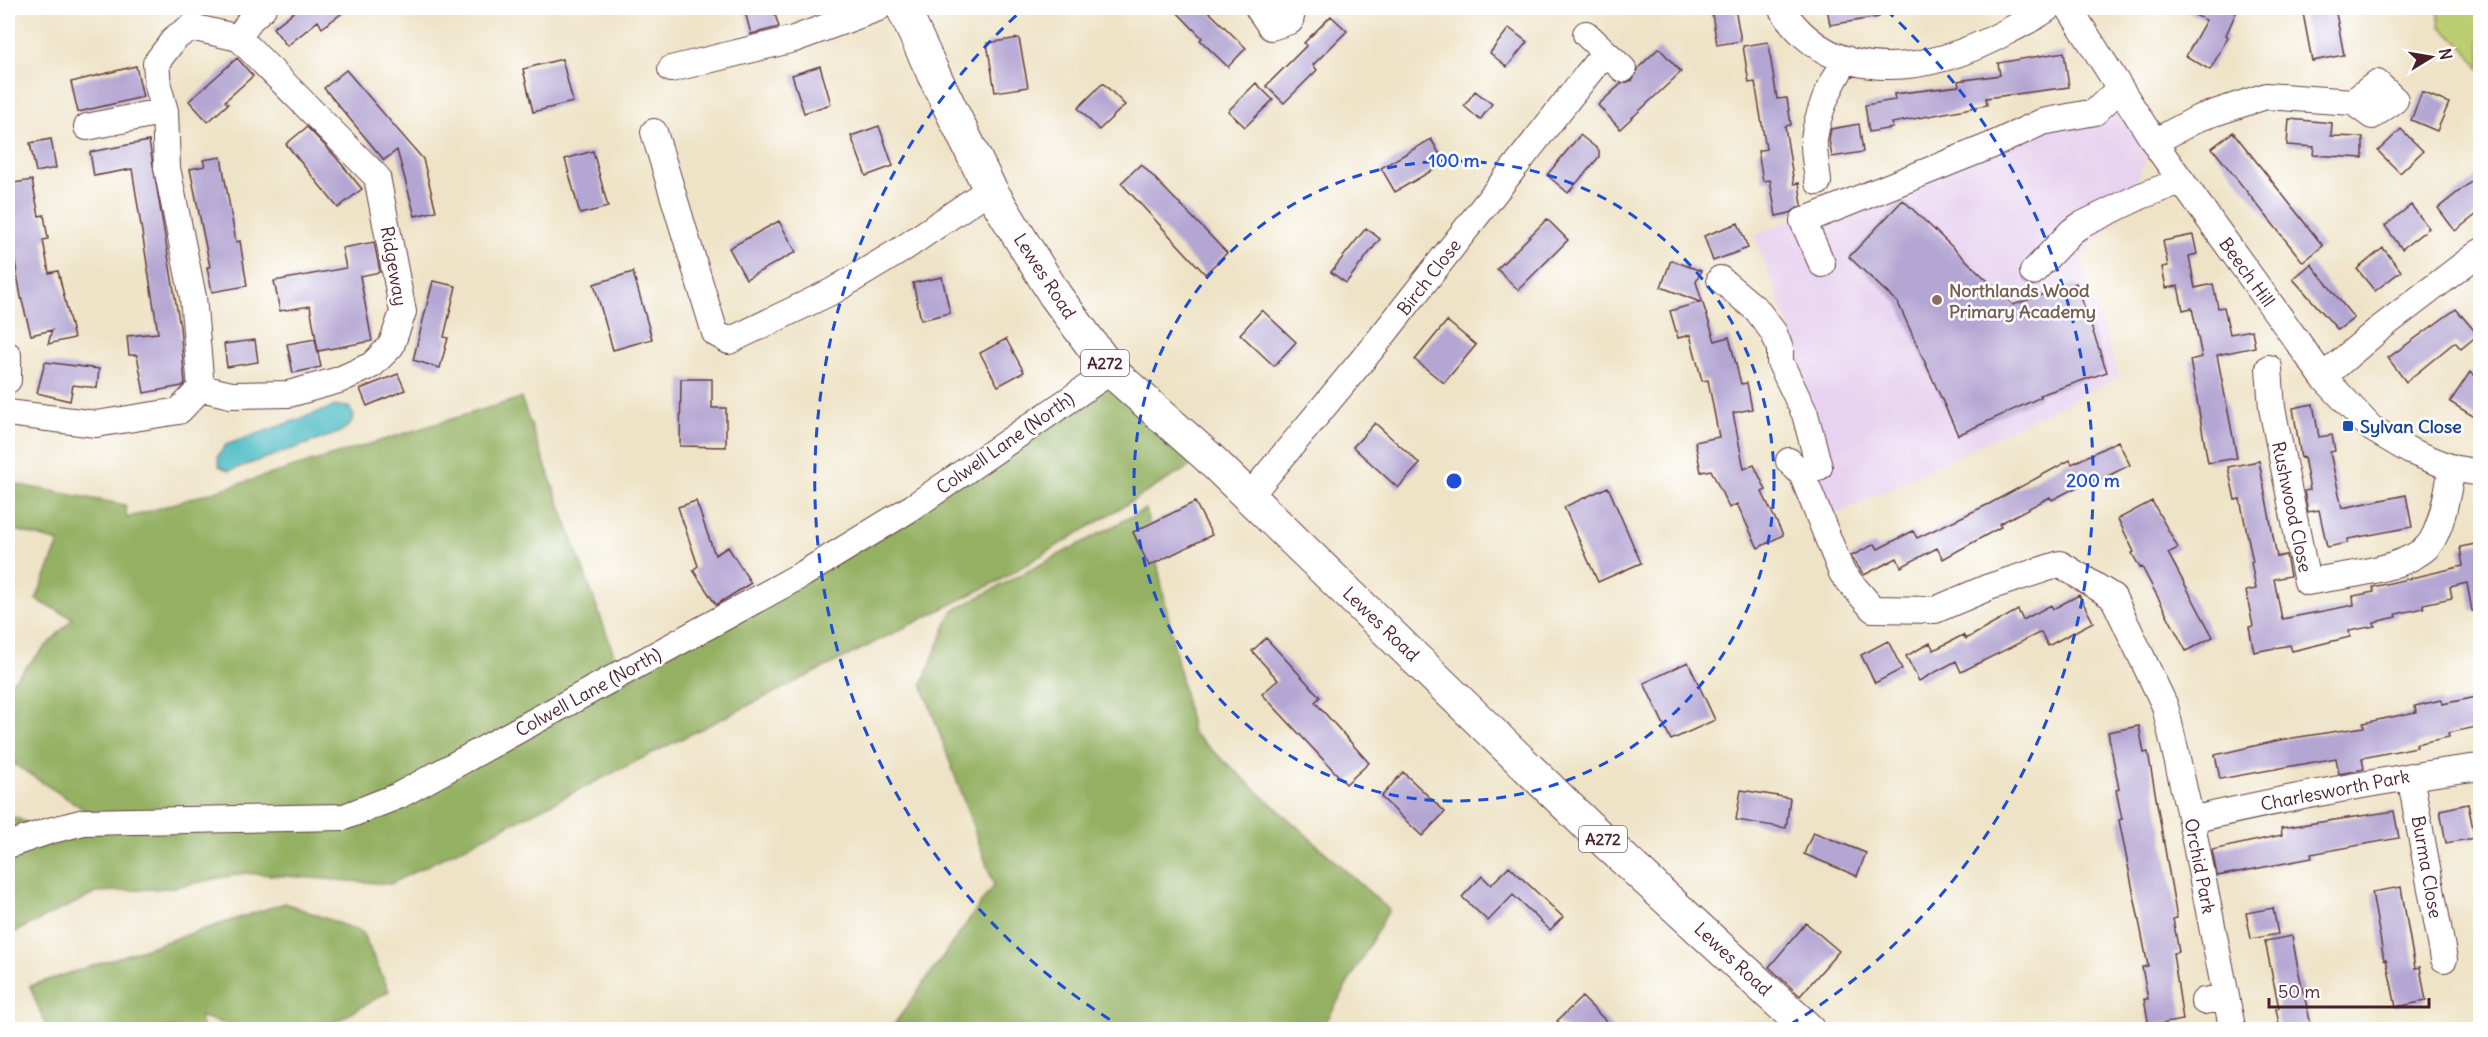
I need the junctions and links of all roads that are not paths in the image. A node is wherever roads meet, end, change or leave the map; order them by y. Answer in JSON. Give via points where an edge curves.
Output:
{"nodes":[{"id":1,"x":263,"y":8,"type":"edge"},
{"id":2,"x":878,"y":8,"type":"edge"},
{"id":3,"x":903,"y":8,"type":"edge"},
{"id":4,"x":1258,"y":8,"type":"edge"},
{"id":5,"x":1293,"y":8,"type":"edge"},
{"id":6,"x":1781,"y":8,"type":"edge"},
{"id":7,"x":2048,"y":8,"type":"edge"},
{"id":8,"x":2069,"y":8,"type":"edge"},
{"id":9,"x":190,"y":17,"type":"edge"},
{"id":10,"x":1586,"y":34,"type":"dead end"},
{"id":11,"x":239,"y":38,"type":"junction"},
{"id":12,"x":1846,"y":59,"type":"junction"},
{"id":13,"x":671,"y":69,"type":"dead end"},
{"id":14,"x":2120,"y":88,"type":"junction"},
{"id":15,"x":2353,"y":102,"type":"dead end"},
{"id":16,"x":165,"y":111,"type":"junction"},
{"id":17,"x":87,"y":127,"type":"dead end"},
{"id":18,"x":654,"y":132,"type":"dead end"},
{"id":19,"x":2154,"y":142,"type":"junction"},
{"id":20,"x":2181,"y":181,"type":"junction"},
{"id":21,"x":1818,"y":182,"type":"dead end"},
{"id":22,"x":990,"y":189,"type":"junction"},
{"id":23,"x":2481,"y":252,"type":"edge"},
{"id":24,"x":1822,"y":264,"type":"dead end"},
{"id":25,"x":2033,"y":272,"type":"dead end"},
{"id":26,"x":1720,"y":279,"type":"dead end"},
{"id":27,"x":8,"y":355,"type":"edge"},
{"id":28,"x":2269,"y":368,"type":"dead end"},
{"id":29,"x":1111,"y":371,"type":"junction"},
{"id":30,"x":2323,"y":377,"type":"junction"},
{"id":31,"x":8,"y":380,"type":"edge"},
{"id":32,"x":201,"y":388,"type":"junction"},
{"id":33,"x":8,"y":413,"type":"edge"},
{"id":34,"x":2452,"y":468,"type":"junction"},
{"id":35,"x":2481,"y":473,"type":"edge"},
{"id":36,"x":1248,"y":498,"type":"junction"},
{"id":37,"x":2481,"y":767,"type":"edge"},
{"id":38,"x":2410,"y":776,"type":"junction"},
{"id":39,"x":2191,"y":820,"type":"junction"},
{"id":40,"x":8,"y":845,"type":"edge"},
{"id":41,"x":2444,"y":959,"type":"dead end"},
{"id":42,"x":2232,"y":1027,"type":"dead end"},
{"id":43,"x":1809,"y":1029,"type":"edge"}],
"edges":[{"from":1,"to":11,"type":"street"},
{"from":2,"to":13,"type":"street","via":[[794,39]]},
{"from":3,"to":22,"type":"highway","name":"Lewes Road","number":"A272"},
{"from":4,"to":5,"type":"street","via":[[1271,27],[1290,21]]},
{"from":6,"to":12,"type":"street","via":[[1808,40]]},
{"from":7,"to":12,"type":"street","via":[[1992,39],[1943,59],[1904,66],[1868,66]]},
{"from":8,"to":14,"type":"street","name":"Beech Hill"},
{"from":9,"to":11,"type":"street"},
{"from":9,"to":16,"type":"street","via":[[156,63]]},
{"from":10,"to":36,"type":"street","name":"Birch Close","via":[[1614,61]]},
{"from":11,"to":32,"type":"street","name":"Ridgeway","via":[[377,177],[403,312],[391,346],[372,364],[339,380],[289,394],[231,395]]},
{"from":12,"to":21,"type":"street","via":[[1820,112],[1814,141]]},
{"from":14,"to":19,"type":"street","name":"Beech Hill"},
{"from":14,"to":24,"type":"street","via":[[2095,112],[2042,122],[1803,221]]},
{"from":15,"to":19,"type":"street","via":[[2266,96],[2199,118]]},
{"from":16,"to":17,"type":"street"},
{"from":16,"to":32,"type":"street","via":[[167,168],[193,297]]},
{"from":18,"to":22,"type":"street","via":[[716,333],[729,341],[833,291]]},
{"from":19,"to":20,"type":"street","name":"Beech Hill"},
{"from":20,"to":25,"type":"street","via":[[2081,225]]},
{"from":20,"to":30,"type":"street","name":"Beech Hill"},
{"from":22,"to":29,"type":"highway","name":"Lewes Road","number":"A272","via":[[1054,295]]},
{"from":23,"to":30,"type":"street"},
{"from":26,"to":39,"type":"street","name":"Orchid Park","via":[[1757,310],[1780,349],[1780,362],[1805,414],[1820,467],[1796,468],[1842,573],[1873,609],[1935,610],[2060,564],[2113,597],[2165,706]]},
{"from":27,"to":31,"type":"street"},
{"from":28,"to":34,"type":"street","name":"Rushwood Close","via":[[2272,408],[2307,582],[2398,563],[2428,546],[2444,512]]},
{"from":29,"to":36,"type":"highway","name":"Lewes Road","number":"A272"},
{"from":29,"to":40,"type":"street","name":"Colwell Lane (North)","via":[[913,507],[803,574],[398,796],[344,817],[84,822]]},
{"from":30,"to":34,"type":"street","name":"Beech Hill","via":[[2371,428]]},
{"from":32,"to":33,"type":"street","via":[[179,411],[96,424]]},
{"from":34,"to":35,"type":"street","name":"Beech Hill"},
{"from":36,"to":43,"type":"highway","name":"Lewes Road","number":"A272","via":[[1587,825]]},
{"from":37,"to":38,"type":"street","name":"Charlesworth Park"},
{"from":38,"to":39,"type":"street","name":"Charlesworth Park","via":[[2298,795]]},
{"from":38,"to":41,"type":"street","name":"Burma Close"},
{"from":39,"to":42,"type":"street","name":"Orchid Park","via":[[2215,999]]}]}
